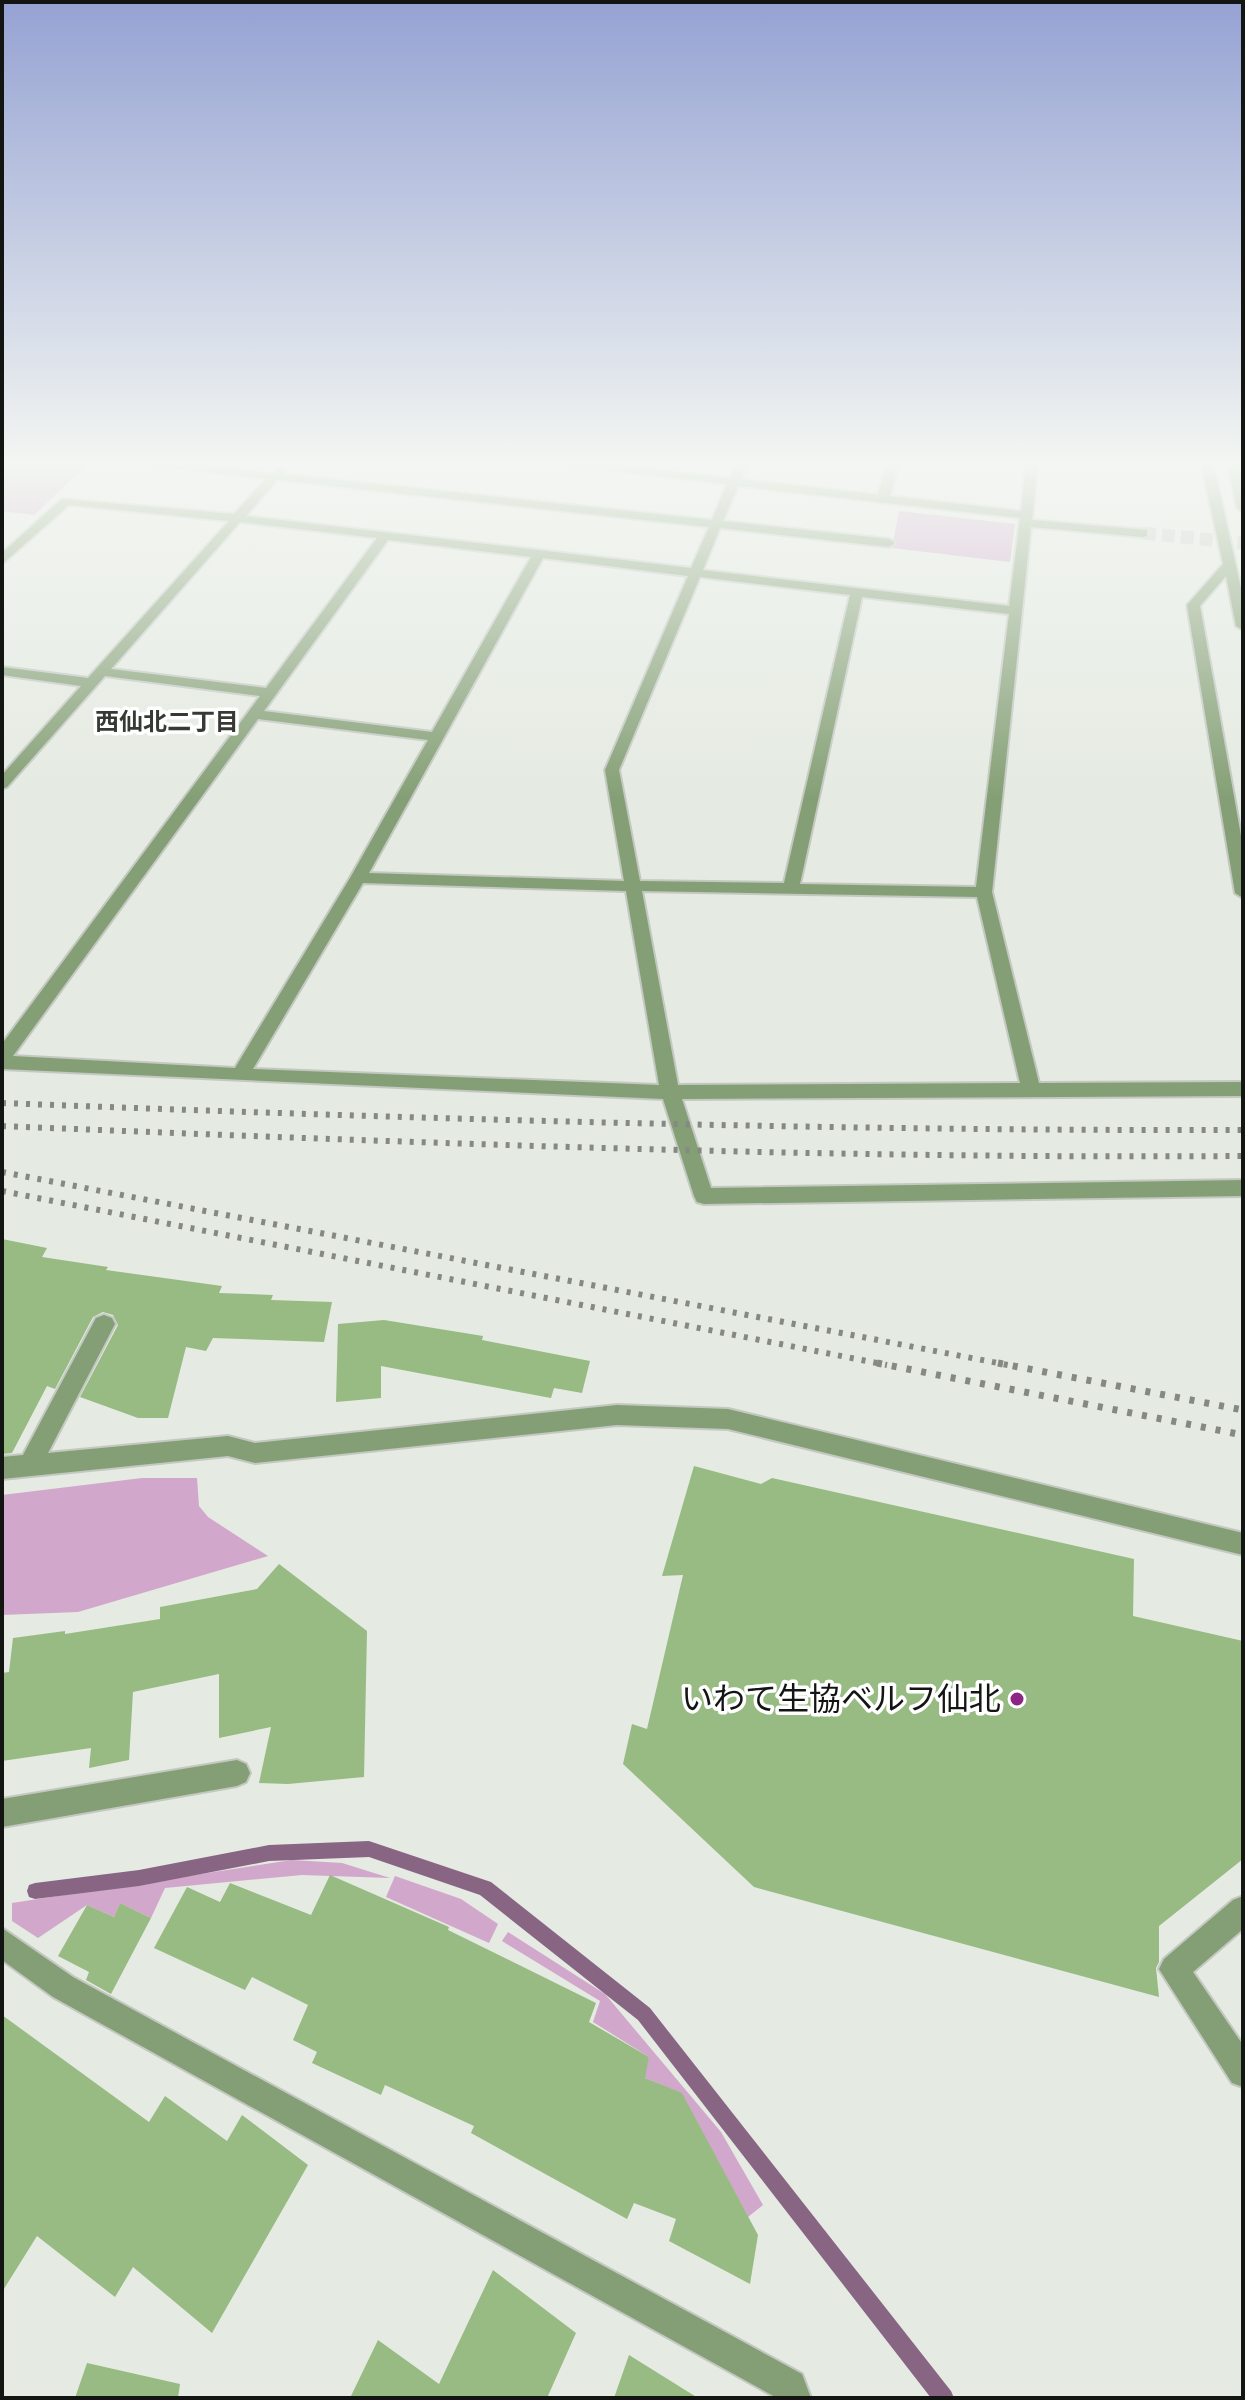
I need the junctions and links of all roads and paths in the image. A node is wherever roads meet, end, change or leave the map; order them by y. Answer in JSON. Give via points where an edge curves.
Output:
{"nodes":[{"id":1,"x":187,"y":575,"type":"edge"},
{"id":2,"x":356,"y":575,"type":"edge"},
{"id":3,"x":527,"y":575,"type":"edge"},
{"id":4,"x":695,"y":575,"type":"edge"},
{"id":5,"x":720,"y":575,"type":"edge"},
{"id":6,"x":1020,"y":575,"type":"edge"},
{"id":7,"x":1220,"y":575,"type":"edge"},
{"id":8,"x":1231,"y":575,"type":"edge"},
{"id":9,"x":857,"y":592,"type":"junction"},
{"id":10,"x":1016,"y":611,"type":"junction"},
{"id":11,"x":1243,"y":626,"type":"edge"},
{"id":12,"x":2,"y":671,"type":"edge"},
{"id":13,"x":97,"y":677,"type":"junction"},
{"id":14,"x":269,"y":693,"type":"junction"},
{"id":15,"x":254,"y":714,"type":"junction"},
{"id":16,"x":436,"y":737,"type":"junction"},
{"id":17,"x":2,"y":784,"type":"edge"},
{"id":18,"x":358,"y":878,"type":"junction"},
{"id":19,"x":633,"y":886,"type":"junction"},
{"id":20,"x":791,"y":889,"type":"junction"},
{"id":21,"x":984,"y":892,"type":"junction"},
{"id":22,"x":1243,"y":893,"type":"edge"},
{"id":23,"x":2,"y":1059,"type":"edge"},
{"id":24,"x":240,"y":1075,"type":"junction"},
{"id":25,"x":1243,"y":1089,"type":"edge"},
{"id":26,"x":1031,"y":1090,"type":"junction"},
{"id":27,"x":670,"y":1092,"type":"junction"},
{"id":28,"x":1243,"y":1188,"type":"edge"},
{"id":29,"x":104,"y":1324,"type":"dead end"},
{"id":30,"x":30,"y":1465,"type":"junction"},
{"id":31,"x":2,"y":1468,"type":"edge"},
{"id":32,"x":1243,"y":1544,"type":"edge"},
{"id":33,"x":237,"y":1773,"type":"dead end"},
{"id":34,"x":2,"y":1813,"type":"edge"},
{"id":35,"x":1243,"y":1910,"type":"edge"},
{"id":36,"x":2,"y":1942,"type":"edge"},
{"id":37,"x":1243,"y":2072,"type":"edge"},
{"id":38,"x":794,"y":2398,"type":"edge"}],
"edges":[{"from":1,"to":13,"type":"street"},
{"from":2,"to":14,"type":"street"},
{"from":3,"to":16,"type":"street"},
{"from":4,"to":19,"type":"street","via":[[612,770]]},
{"from":5,"to":9,"type":"street"},
{"from":6,"to":10,"type":"street"},
{"from":7,"to":22,"type":"street","via":[[1193,605]]},
{"from":8,"to":11,"type":"street"},
{"from":9,"to":10,"type":"street"},
{"from":9,"to":20,"type":"street"},
{"from":10,"to":21,"type":"street"},
{"from":12,"to":13,"type":"street"},
{"from":13,"to":14,"type":"street"},
{"from":13,"to":17,"type":"street"},
{"from":14,"to":15,"type":"street"},
{"from":15,"to":16,"type":"street"},
{"from":15,"to":23,"type":"street"},
{"from":16,"to":18,"type":"street"},
{"from":18,"to":19,"type":"street"},
{"from":18,"to":24,"type":"street"},
{"from":19,"to":20,"type":"street"},
{"from":19,"to":27,"type":"street"},
{"from":20,"to":21,"type":"street"},
{"from":21,"to":26,"type":"street"},
{"from":23,"to":24,"type":"street"},
{"from":24,"to":27,"type":"street"},
{"from":25,"to":26,"type":"street"},
{"from":26,"to":27,"type":"street"},
{"from":27,"to":28,"type":"street","via":[[704,1196]]},
{"from":29,"to":30,"type":"street"},
{"from":30,"to":31,"type":"street"},
{"from":30,"to":32,"type":"street","via":[[228,1446],[255,1453],[617,1415],[728,1419]]},
{"from":33,"to":34,"type":"street"},
{"from":35,"to":37,"type":"street","via":[[1174,1969]]},
{"from":36,"to":38,"type":"street","via":[[63,1987],[790,2386]]}]}
